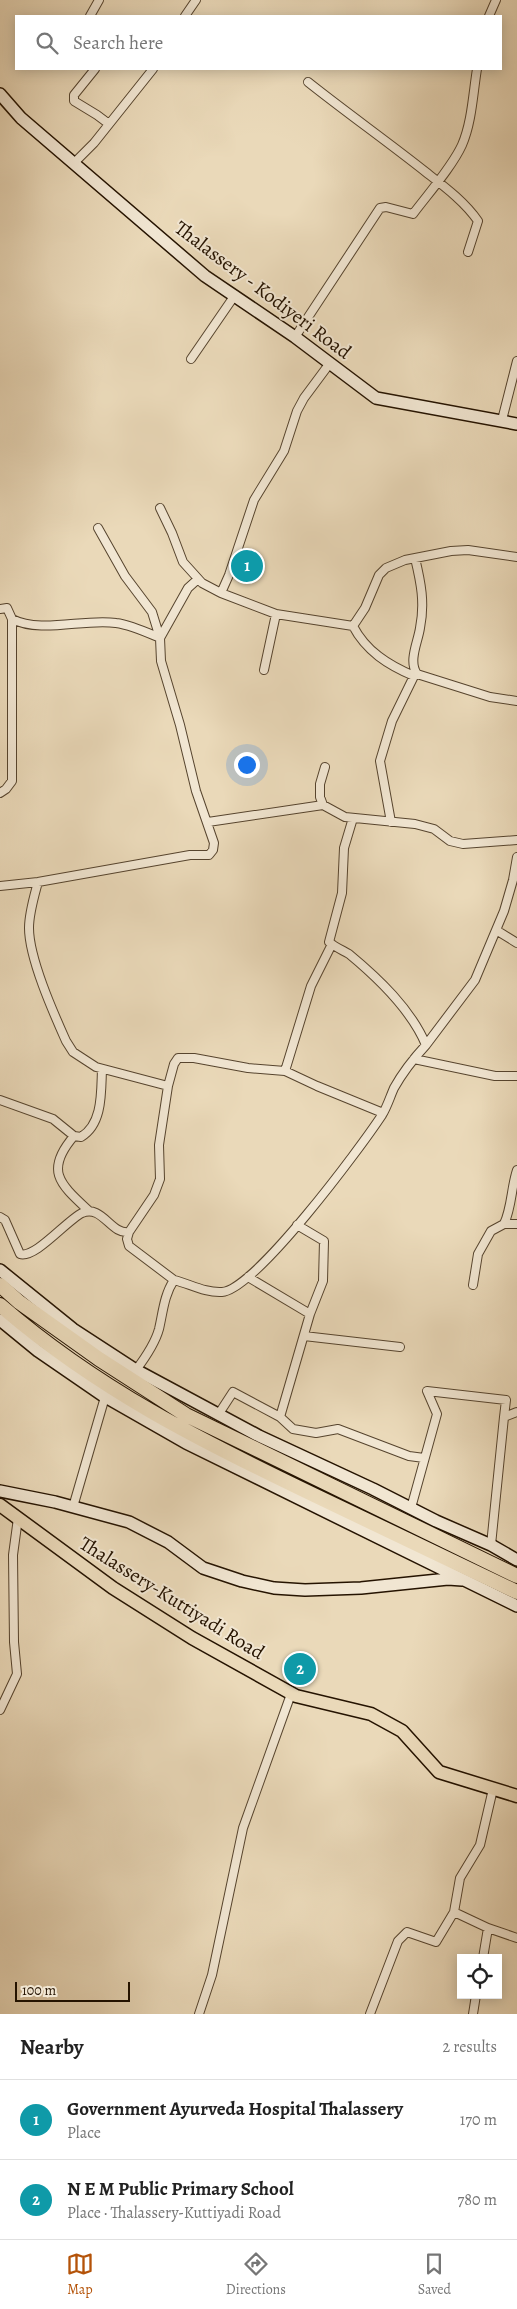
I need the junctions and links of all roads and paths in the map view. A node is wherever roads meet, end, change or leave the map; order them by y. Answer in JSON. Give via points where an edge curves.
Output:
{"nodes":[{"id":1,"x":99,"y":0,"type":"edge"},
{"id":2,"x":196,"y":0,"type":"edge"},
{"id":3,"x":496,"y":0,"type":"edge"},
{"id":4,"x":91,"y":15,"type":"edge"},
{"id":5,"x":187,"y":15,"type":"edge"},
{"id":6,"x":489,"y":15,"type":"edge"},
{"id":7,"x":94,"y":70,"type":"edge"},
{"id":8,"x":151,"y":70,"type":"edge"},
{"id":9,"x":477,"y":70,"type":"edge"},
{"id":10,"x":308,"y":82,"type":"dead end"},
{"id":11,"x":0,"y":94,"type":"edge"},
{"id":12,"x":109,"y":124,"type":"junction"},
{"id":13,"x":74,"y":163,"type":"junction"},
{"id":14,"x":438,"y":182,"type":"junction"},
{"id":15,"x":468,"y":252,"type":"dead end"},
{"id":16,"x":234,"y":295,"type":"junction"},
{"id":17,"x":295,"y":337,"type":"junction"},
{"id":18,"x":190,"y":359,"type":"dead end"},
{"id":19,"x":517,"y":361,"type":"edge"},
{"id":20,"x":330,"y":363,"type":"junction"},
{"id":21,"x":502,"y":420,"type":"junction"},
{"id":22,"x":517,"y":424,"type":"edge"},
{"id":23,"x":160,"y":508,"type":"dead end"},
{"id":24,"x":98,"y":528,"type":"dead end"},
{"id":25,"x":517,"y":557,"type":"edge"},
{"id":26,"x":414,"y":558,"type":"junction"},
{"id":27,"x":198,"y":579,"type":"junction"},
{"id":28,"x":221,"y":593,"type":"junction"},
{"id":29,"x":0,"y":608,"type":"edge"},
{"id":30,"x":276,"y":614,"type":"junction"},
{"id":31,"x":12,"y":620,"type":"junction"},
{"id":32,"x":353,"y":626,"type":"junction"},
{"id":33,"x":160,"y":638,"type":"junction"},
{"id":34,"x":264,"y":670,"type":"dead end"},
{"id":35,"x":415,"y":675,"type":"junction"},
{"id":36,"x":517,"y":701,"type":"edge"},
{"id":37,"x":325,"y":766,"type":"dead end"},
{"id":38,"x":0,"y":793,"type":"edge"},
{"id":39,"x":323,"y":805,"type":"junction"},
{"id":40,"x":353,"y":818,"type":"junction"},
{"id":41,"x":208,"y":822,"type":"junction"},
{"id":42,"x":391,"y":822,"type":"junction"},
{"id":43,"x":517,"y":840,"type":"edge"},
{"id":44,"x":517,"y":857,"type":"edge"},
{"id":45,"x":38,"y":882,"type":"junction"},
{"id":46,"x":0,"y":886,"type":"edge"},
{"id":47,"x":496,"y":930,"type":"junction"},
{"id":48,"x":517,"y":942,"type":"edge"},
{"id":49,"x":332,"y":944,"type":"junction"},
{"id":50,"x":426,"y":1045,"type":"junction"},
{"id":51,"x":414,"y":1059,"type":"junction"},
{"id":52,"x":102,"y":1069,"type":"junction"},
{"id":53,"x":285,"y":1071,"type":"junction"},
{"id":54,"x":517,"y":1076,"type":"edge"},
{"id":55,"x":168,"y":1086,"type":"junction"},
{"id":56,"x":0,"y":1100,"type":"edge"},
{"id":57,"x":383,"y":1113,"type":"junction"},
{"id":58,"x":74,"y":1136,"type":"junction"},
{"id":59,"x":517,"y":1170,"type":"edge"},
{"id":60,"x":89,"y":1211,"type":"junction"},
{"id":61,"x":0,"y":1217,"type":"edge"},
{"id":62,"x":504,"y":1224,"type":"junction"},
{"id":63,"x":517,"y":1224,"type":"edge"},
{"id":64,"x":297,"y":1225,"type":"junction"},
{"id":65,"x":129,"y":1232,"type":"junction"},
{"id":66,"x":0,"y":1270,"type":"edge"},
{"id":67,"x":248,"y":1277,"type":"junction"},
{"id":68,"x":174,"y":1280,"type":"junction"},
{"id":69,"x":0,"y":1285,"type":"edge"},
{"id":70,"x":473,"y":1285,"type":"dead end"},
{"id":71,"x":0,"y":1305,"type":"edge"},
{"id":72,"x":310,"y":1314,"type":"junction"},
{"id":73,"x":0,"y":1320,"type":"edge"},
{"id":74,"x":304,"y":1336,"type":"junction"},
{"id":75,"x":400,"y":1347,"type":"dead end"},
{"id":76,"x":136,"y":1370,"type":"junction"},
{"id":77,"x":105,"y":1397,"type":"junction"},
{"id":78,"x":517,"y":1412,"type":"edge"},
{"id":79,"x":218,"y":1414,"type":"junction"},
{"id":80,"x":280,"y":1417,"type":"junction"},
{"id":81,"x":504,"y":1417,"type":"junction"},
{"id":82,"x":424,"y":1458,"type":"junction"},
{"id":83,"x":0,"y":1491,"type":"edge"},
{"id":84,"x":0,"y":1505,"type":"edge"},
{"id":85,"x":73,"y":1507,"type":"junction"},
{"id":86,"x":411,"y":1508,"type":"junction"},
{"id":87,"x":18,"y":1518,"type":"junction"},
{"id":88,"x":491,"y":1545,"type":"junction"},
{"id":89,"x":517,"y":1560,"type":"edge"},
{"id":90,"x":517,"y":1576,"type":"edge"},
{"id":91,"x":468,"y":1580,"type":"junction"},
{"id":92,"x":517,"y":1592,"type":"edge"},
{"id":93,"x":517,"y":1606,"type":"edge"},
{"id":94,"x":291,"y":1694,"type":"junction"},
{"id":95,"x":0,"y":1710,"type":"edge"},
{"id":96,"x":493,"y":1789,"type":"junction"},
{"id":97,"x":517,"y":1796,"type":"edge"},
{"id":98,"x":454,"y":1912,"type":"junction"},
{"id":99,"x":488,"y":1928,"type":"junction"},
{"id":100,"x":517,"y":1938,"type":"edge"},
{"id":101,"x":484,"y":1954,"type":"edge"},
{"id":102,"x":475,"y":1999,"type":"edge"},
{"id":103,"x":199,"y":2014,"type":"edge"},
{"id":104,"x":370,"y":2014,"type":"edge"},
{"id":105,"x":473,"y":2014,"type":"edge"}],
"edges":[{"from":1,"to":4,"type":"street"},
{"from":2,"to":5,"type":"street"},
{"from":3,"to":6,"type":"street"},
{"from":7,"to":12,"type":"street","via":[[74,95],[74,101]]},
{"from":8,"to":12,"type":"street"},
{"from":9,"to":14,"type":"street","via":[[462,145]]},
{"from":10,"to":14,"type":"street"},
{"from":11,"to":13,"type":"street","name":"Thalassery - Kodiyeri Road","via":[[21,118]]},
{"from":12,"to":13,"type":"street"},
{"from":13,"to":16,"type":"street","name":"Thalassery - Kodiyeri Road","via":[[206,276]]},
{"from":14,"to":15,"type":"street","via":[[478,221]]},
{"from":14,"to":17,"type":"street","via":[[413,214],[386,206],[380,208]]},
{"from":16,"to":17,"type":"street","name":"Thalassery - Kodiyeri Road"},
{"from":16,"to":18,"type":"street"},
{"from":17,"to":20,"type":"street","name":"Thalassery - Kodiyeri Road"},
{"from":19,"to":21,"type":"street"},
{"from":20,"to":21,"type":"street","name":"Thalassery - Kodiyeri Road","via":[[376,398]]},
{"from":20,"to":28,"type":"street","via":[[304,398],[284,451],[254,500]]},
{"from":21,"to":22,"type":"street","name":"Thalassery - Kodiyeri Road"},
{"from":23,"to":27,"type":"street","via":[[183,562]]},
{"from":24,"to":33,"type":"street","via":[[125,576],[152,612]]},
{"from":25,"to":26,"type":"street","via":[[468,550]]},
{"from":26,"to":32,"type":"street","via":[[386,568],[379,575],[365,608]]},
{"from":26,"to":35,"type":"street","via":[[423,591],[413,661]]},
{"from":27,"to":28,"type":"street"},
{"from":27,"to":33,"type":"street","via":[[188,588]]},
{"from":28,"to":30,"type":"street"},
{"from":29,"to":31,"type":"street","via":[[6,608]]},
{"from":30,"to":32,"type":"street"},
{"from":30,"to":34,"type":"street"},
{"from":31,"to":33,"type":"street","via":[[20,624],[115,623]]},
{"from":31,"to":38,"type":"street","via":[[12,781]]},
{"from":32,"to":35,"type":"street","via":[[367,648],[397,669]]},
{"from":33,"to":41,"type":"street","via":[[161,661],[196,791]]},
{"from":35,"to":36,"type":"street","via":[[490,697]]},
{"from":35,"to":42,"type":"street","via":[[392,721],[380,761]]},
{"from":37,"to":39,"type":"street","via":[[320,784]]},
{"from":39,"to":40,"type":"street"},
{"from":39,"to":41,"type":"street"},
{"from":40,"to":42,"type":"street"},
{"from":40,"to":49,"type":"street","via":[[344,848],[342,893],[329,939]]},
{"from":41,"to":45,"type":"street","via":[[214,843],[209,855],[190,855]]},
{"from":42,"to":43,"type":"street","via":[[434,829],[463,844]]},
{"from":44,"to":47,"type":"street","via":[[513,880]]},
{"from":45,"to":46,"type":"street"},
{"from":45,"to":52,"type":"street","via":[[29,928],[36,964],[66,1041],[80,1057]]},
{"from":47,"to":48,"type":"street"},
{"from":47,"to":50,"type":"street","via":[[475,980]]},
{"from":49,"to":50,"type":"street","via":[[361,964],[389,992],[412,1019]]},
{"from":49,"to":53,"type":"street","via":[[311,986]]},
{"from":50,"to":51,"type":"street"},
{"from":51,"to":54,"type":"street","via":[[495,1076]]},
{"from":51,"to":57,"type":"street","via":[[394,1088]]},
{"from":52,"to":55,"type":"street"},
{"from":52,"to":58,"type":"street","via":[[96,1121],[88,1133]]},
{"from":53,"to":55,"type":"street","via":[[185,1057],[178,1058],[174,1064]]},
{"from":53,"to":57,"type":"street"},
{"from":55,"to":65,"type":"street","via":[[159,1146],[160,1179],[154,1195]]},
{"from":56,"to":58,"type":"street","via":[[53,1119]]},
{"from":57,"to":64,"type":"street"},
{"from":58,"to":60,"type":"street","via":[[62,1150],[57,1165],[58,1175]]},
{"from":59,"to":62,"type":"street"},
{"from":60,"to":61,"type":"street","via":[[57,1231],[34,1253],[25,1255],[20,1254]]},
{"from":60,"to":65,"type":"street","via":[[101,1215],[123,1233]]},
{"from":62,"to":63,"type":"street"},
{"from":62,"to":70,"type":"street","via":[[491,1231],[478,1254]]},
{"from":64,"to":67,"type":"street"},
{"from":64,"to":72,"type":"street","via":[[324,1241],[323,1281]]},
{"from":65,"to":68,"type":"street","via":[[129,1246]]},
{"from":66,"to":76,"type":"street","via":[[73,1329]]},
{"from":67,"to":68,"type":"street","via":[[224,1292],[204,1290]]},
{"from":67,"to":72,"type":"street"},
{"from":68,"to":76,"type":"street","via":[[149,1353]]},
{"from":69,"to":90,"type":"highway","via":[[91,1353],[186,1415]]},
{"from":71,"to":92,"type":"highway","via":[[76,1366],[141,1407],[262,1470]]},
{"from":72,"to":74,"type":"street"},
{"from":73,"to":77,"type":"street","via":[[38,1351]]},
{"from":74,"to":75,"type":"street"},
{"from":74,"to":80,"type":"street"},
{"from":76,"to":79,"type":"street"},
{"from":77,"to":85,"type":"street"},
{"from":77,"to":91,"type":"street","via":[[257,1479]]},
{"from":78,"to":81,"type":"street"},
{"from":79,"to":80,"type":"street","via":[[233,1392]]},
{"from":79,"to":86,"type":"street"},
{"from":80,"to":82,"type":"street","via":[[293,1428],[316,1433],[338,1429],[409,1456]]},
{"from":81,"to":82,"type":"street","via":[[506,1400],[427,1391],[437,1414]]},
{"from":81,"to":88,"type":"street"},
{"from":82,"to":86,"type":"street"},
{"from":83,"to":85,"type":"street"},
{"from":84,"to":87,"type":"main road","name":"Thalassery-Kuttiyadi Road"},
{"from":85,"to":91,"type":"street","via":[[130,1522],[203,1568],[242,1582],[274,1588],[361,1588]]},
{"from":86,"to":88,"type":"street"},
{"from":87,"to":94,"type":"main road","name":"Thalassery-Kuttiyadi Road","via":[[113,1588],[192,1638]]},
{"from":87,"to":95,"type":"street","via":[[13,1555],[17,1674]]},
{"from":88,"to":89,"type":"street"},
{"from":91,"to":93,"type":"street"},
{"from":94,"to":96,"type":"main road","name":"Thalassery-Kuttiyadi Road","via":[[371,1714],[402,1731],[440,1772]]},
{"from":94,"to":103,"type":"street","via":[[243,1828],[212,1975]]},
{"from":96,"to":97,"type":"main road","name":"Thalassery-Kuttiyadi Road"},
{"from":96,"to":98,"type":"street","via":[[480,1846],[460,1878]]},
{"from":98,"to":99,"type":"street"},
{"from":98,"to":104,"type":"street","via":[[436,1942],[407,1932],[398,1941]]},
{"from":99,"to":100,"type":"street"},
{"from":99,"to":101,"type":"street"},
{"from":102,"to":105,"type":"street"}]}
